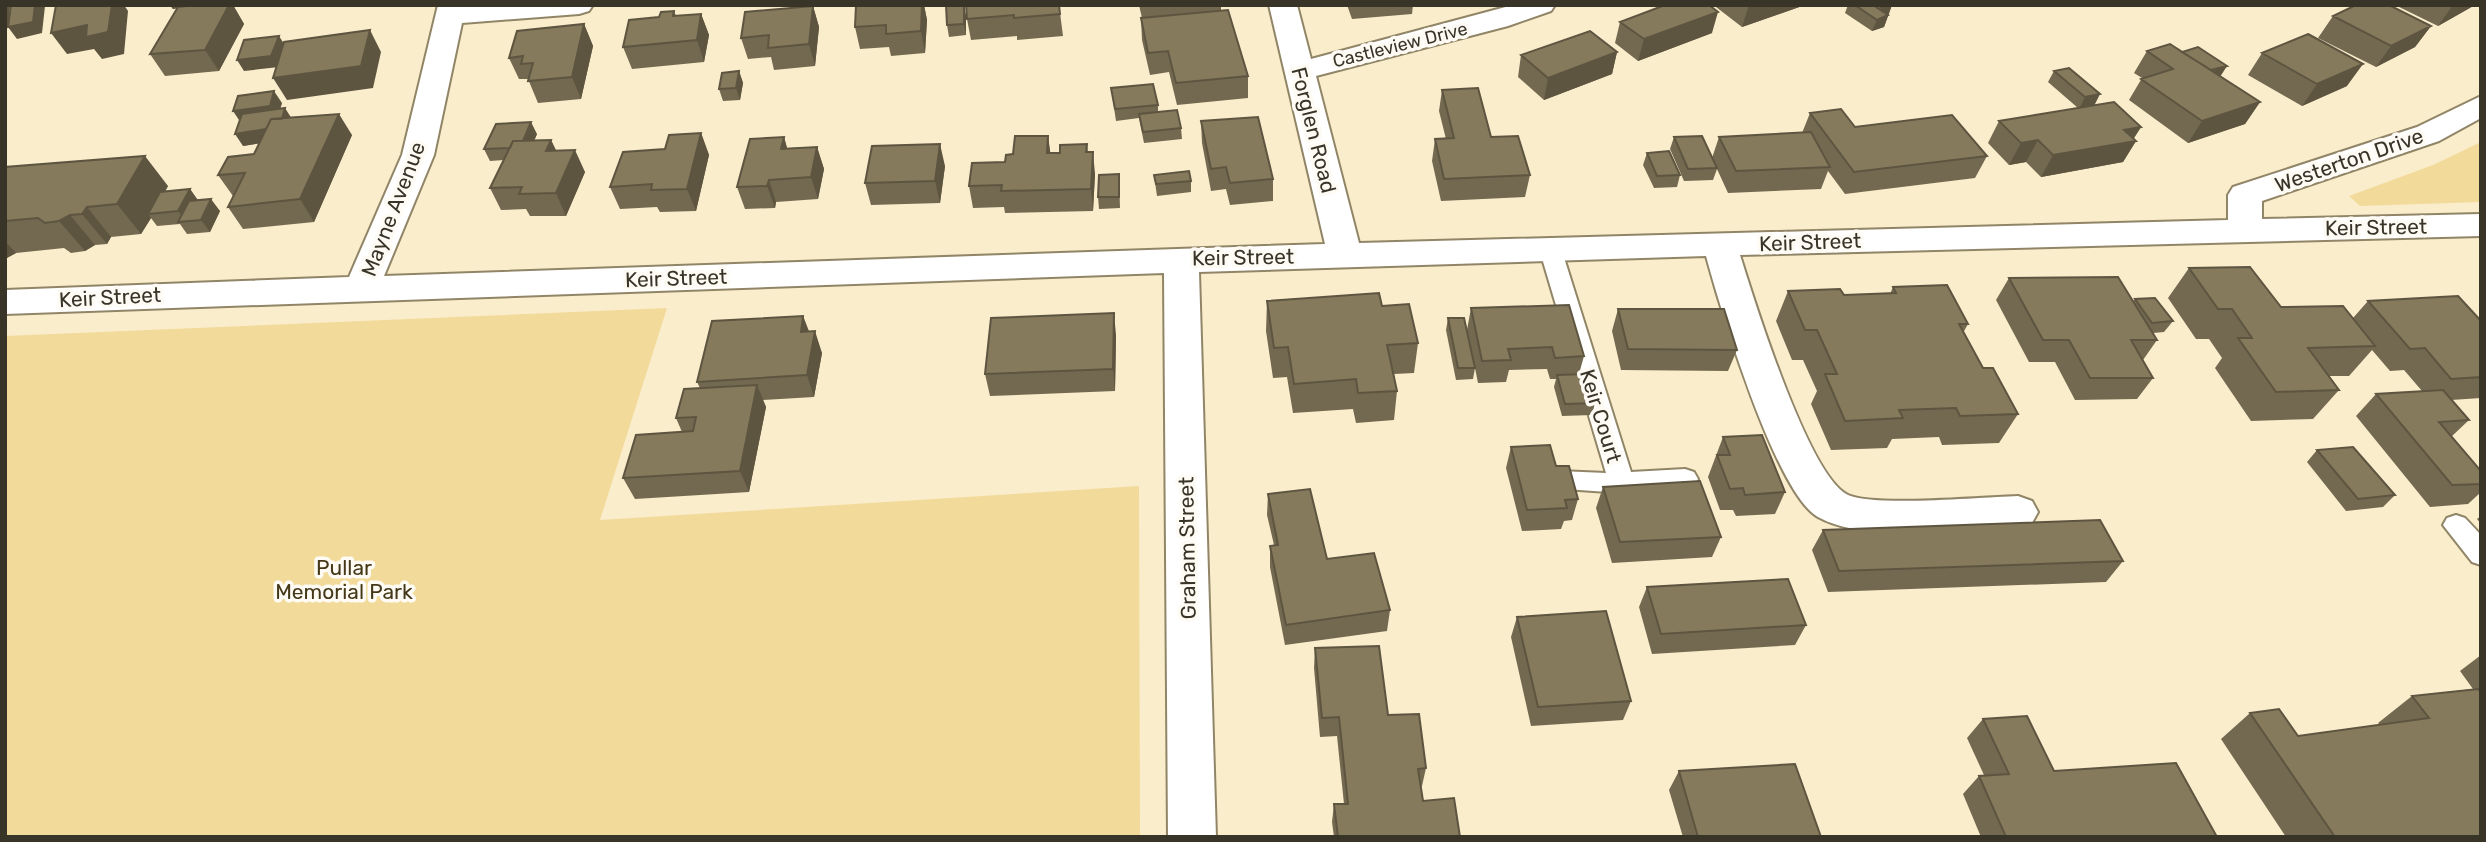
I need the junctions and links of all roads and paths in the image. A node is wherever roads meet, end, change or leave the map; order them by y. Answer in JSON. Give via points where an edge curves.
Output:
{"nodes":[{"id":1,"x":579,"y":5,"type":"edge"},
{"id":2,"x":1283,"y":5,"type":"edge"},
{"id":3,"x":1541,"y":5,"type":"edge"},
{"id":4,"x":451,"y":10,"type":"edge"},
{"id":5,"x":1299,"y":71,"type":"junction"},
{"id":6,"x":2481,"y":105,"type":"edge"},
{"id":7,"x":2481,"y":225,"type":"edge"},
{"id":8,"x":2245,"y":230,"type":"junction"},
{"id":9,"x":1720,"y":245,"type":"junction"},
{"id":10,"x":1550,"y":248,"type":"junction"},
{"id":11,"x":1345,"y":254,"type":"junction"},
{"id":12,"x":1181,"y":259,"type":"junction"},
{"id":13,"x":361,"y":290,"type":"junction"},
{"id":14,"x":5,"y":302,"type":"edge"},
{"id":15,"x":1685,"y":479,"type":"edge"},
{"id":16,"x":1559,"y":481,"type":"edge"},
{"id":17,"x":1622,"y":483,"type":"junction"},
{"id":18,"x":2018,"y":512,"type":"dead end"},
{"id":19,"x":2456,"y":525,"type":"dead end"},
{"id":20,"x":2481,"y":554,"type":"edge"},
{"id":21,"x":1192,"y":837,"type":"edge"}],
"edges":[{"from":1,"to":4,"type":"street"},
{"from":2,"to":5,"type":"street","name":"Forglen Road"},
{"from":3,"to":5,"type":"street","name":"Castleview Drive"},
{"from":4,"to":13,"type":"street","name":"Mayne Avenue","via":[[418,155]]},
{"from":5,"to":11,"type":"street","name":"Forglen Road"},
{"from":6,"to":8,"type":"street","name":"Westerton Drive","via":[[2428,134],[2245,195]]},
{"from":7,"to":8,"type":"street","name":"Keir Street"},
{"from":8,"to":9,"type":"street","name":"Keir Street"},
{"from":9,"to":10,"type":"street","name":"Keir Street"},
{"from":9,"to":18,"type":"street","via":[[1740,314],[1791,444],[1812,486],[1831,505],[1856,514],[1882,516]]},
{"from":10,"to":11,"type":"street","name":"Keir Street"},
{"from":10,"to":17,"type":"lane","name":"Keir Court"},
{"from":11,"to":12,"type":"street","name":"Keir Street"},
{"from":12,"to":13,"type":"street","name":"Keir Street"},
{"from":12,"to":21,"type":"street","name":"Graham Street"},
{"from":13,"to":14,"type":"street","name":"Keir Street","via":[[138,294]]},
{"from":15,"to":17,"type":"lane","name":"Keir Court"},
{"from":16,"to":17,"type":"lane"},
{"from":19,"to":20,"type":"lane"}]}
